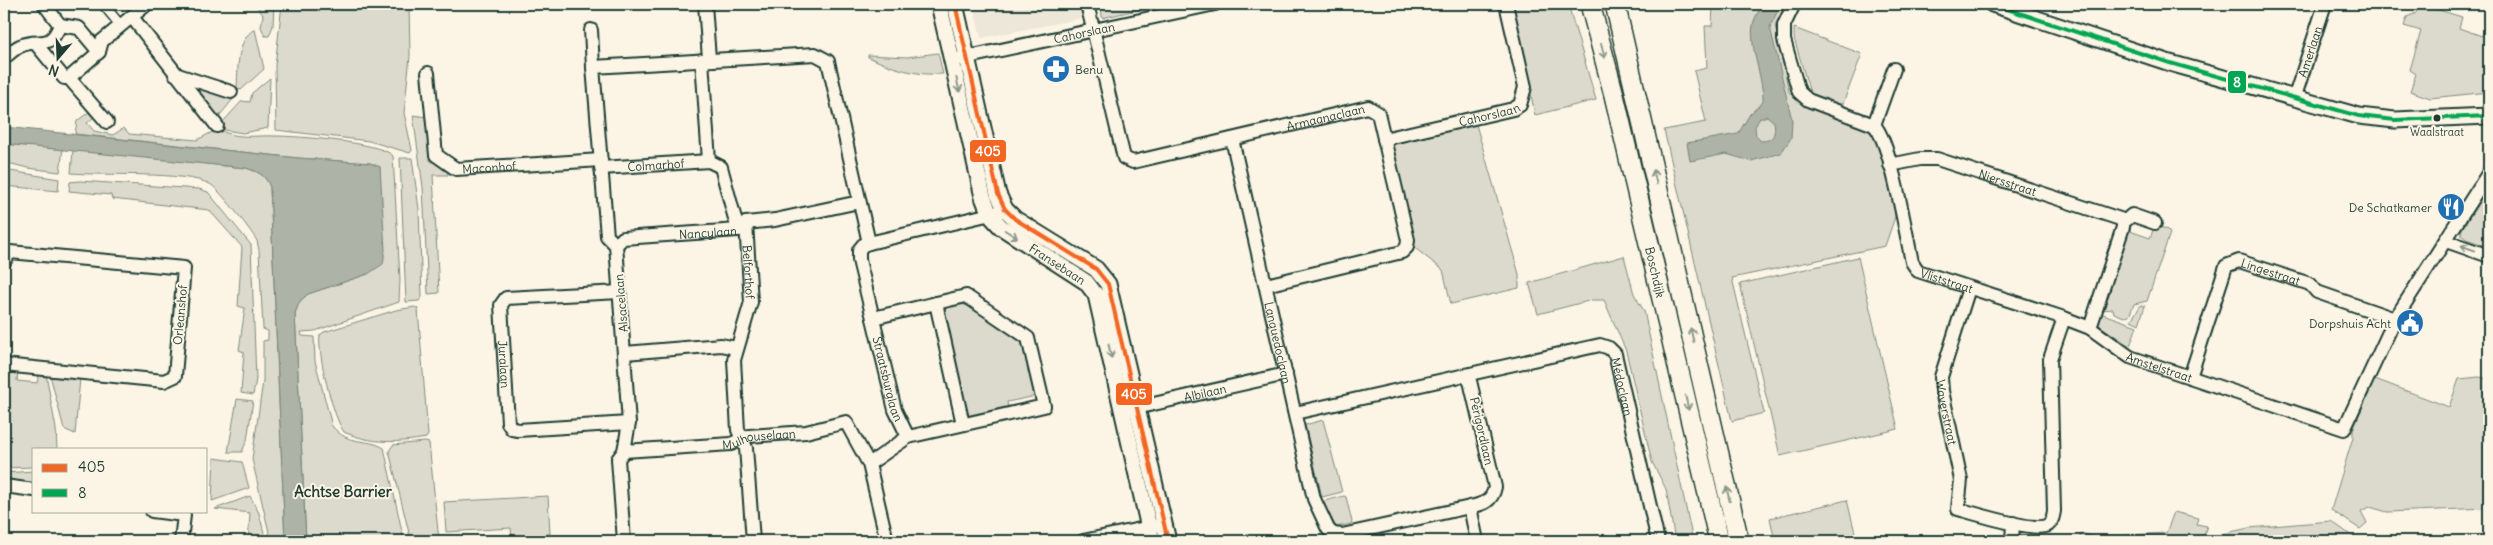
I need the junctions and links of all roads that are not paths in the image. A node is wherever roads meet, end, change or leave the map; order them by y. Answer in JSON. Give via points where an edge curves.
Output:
{"nodes":[{"id":1,"x":44,"y":4,"type":"edge"},
{"id":2,"x":103,"y":4,"type":"edge"},
{"id":3,"x":148,"y":4,"type":"edge"},
{"id":4,"x":705,"y":4,"type":"edge"},
{"id":5,"x":939,"y":4,"type":"edge"},
{"id":6,"x":955,"y":4,"type":"edge"},
{"id":7,"x":1087,"y":4,"type":"edge"},
{"id":8,"x":1215,"y":4,"type":"edge"},
{"id":9,"x":1506,"y":4,"type":"edge"},
{"id":10,"x":1590,"y":4,"type":"edge"},
{"id":11,"x":1615,"y":4,"type":"edge"},
{"id":12,"x":1794,"y":4,"type":"edge"},
{"id":13,"x":1992,"y":4,"type":"edge"},
{"id":14,"x":2325,"y":4,"type":"edge"},
{"id":15,"x":132,"y":17,"type":"junction"},
{"id":16,"x":60,"y":25,"type":"junction"},
{"id":17,"x":121,"y":26,"type":"junction"},
{"id":18,"x":590,"y":30,"type":"dead end"},
{"id":19,"x":1092,"y":30,"type":"junction"},
{"id":20,"x":36,"y":44,"type":"junction"},
{"id":21,"x":99,"y":52,"type":"junction"},
{"id":22,"x":968,"y":57,"type":"junction"},
{"id":23,"x":4,"y":58,"type":"edge"},
{"id":24,"x":706,"y":60,"type":"junction"},
{"id":25,"x":952,"y":60,"type":"junction"},
{"id":26,"x":593,"y":67,"type":"junction"},
{"id":27,"x":1894,"y":69,"type":"dead end"},
{"id":28,"x":428,"y":73,"type":"dead end"},
{"id":29,"x":175,"y":74,"type":"junction"},
{"id":30,"x":69,"y":78,"type":"junction"},
{"id":31,"x":231,"y":92,"type":"dead end"},
{"id":32,"x":2294,"y":99,"type":"junction"},
{"id":33,"x":2489,"y":116,"type":"edge"},
{"id":34,"x":106,"y":122,"type":"dead end"},
{"id":35,"x":1874,"y":125,"type":"junction"},
{"id":36,"x":217,"y":126,"type":"dead end"},
{"id":37,"x":1232,"y":139,"type":"junction"},
{"id":38,"x":1384,"y":139,"type":"junction"},
{"id":39,"x":709,"y":161,"type":"junction"},
{"id":40,"x":601,"y":164,"type":"junction"},
{"id":41,"x":1890,"y":165,"type":"junction"},
{"id":42,"x":2489,"y":172,"type":"edge"},
{"id":43,"x":859,"y":202,"type":"junction"},
{"id":44,"x":1005,"y":209,"type":"junction"},
{"id":45,"x":990,"y":215,"type":"junction"},
{"id":46,"x":2123,"y":223,"type":"junction"},
{"id":47,"x":2155,"y":223,"type":"dead end"},
{"id":48,"x":742,"y":226,"type":"junction"},
{"id":49,"x":2446,"y":241,"type":"junction"},
{"id":50,"x":869,"y":244,"type":"junction"},
{"id":51,"x":616,"y":245,"type":"junction"},
{"id":52,"x":2489,"y":256,"type":"edge"},
{"id":53,"x":4,"y":262,"type":"edge"},
{"id":54,"x":1266,"y":284,"type":"junction"},
{"id":55,"x":1969,"y":288,"type":"junction"},
{"id":56,"x":620,"y":292,"type":"junction"},
{"id":57,"x":936,"y":303,"type":"junction"},
{"id":58,"x":873,"y":318,"type":"junction"},
{"id":59,"x":2064,"y":318,"type":"junction"},
{"id":60,"x":2395,"y":319,"type":"junction"},
{"id":61,"x":2090,"y":328,"type":"junction"},
{"id":62,"x":736,"y":348,"type":"junction"},
{"id":63,"x":625,"y":353,"type":"junction"},
{"id":64,"x":4,"y":365,"type":"edge"},
{"id":65,"x":1286,"y":374,"type":"junction"},
{"id":66,"x":1465,"y":376,"type":"junction"},
{"id":67,"x":2190,"y":377,"type":"junction"},
{"id":68,"x":1130,"y":409,"type":"junction"},
{"id":69,"x":1295,"y":413,"type":"junction"},
{"id":70,"x":629,"y":424,"type":"junction"},
{"id":71,"x":963,"y":424,"type":"junction"},
{"id":72,"x":908,"y":437,"type":"junction"},
{"id":73,"x":741,"y":439,"type":"junction"},
{"id":74,"x":624,"y":451,"type":"junction"},
{"id":75,"x":870,"y":464,"type":"junction"},
{"id":76,"x":4,"y":486,"type":"edge"},
{"id":77,"x":32,"y":490,"type":"edge"},
{"id":78,"x":1470,"y":508,"type":"junction"},
{"id":79,"x":160,"y":512,"type":"edge"},
{"id":80,"x":2013,"y":523,"type":"junction"},
{"id":81,"x":1155,"y":531,"type":"edge"},
{"id":82,"x":1332,"y":537,"type":"edge"},
{"id":83,"x":182,"y":541,"type":"edge"},
{"id":84,"x":624,"y":541,"type":"edge"},
{"id":85,"x":752,"y":541,"type":"edge"},
{"id":86,"x":887,"y":541,"type":"edge"},
{"id":87,"x":1083,"y":541,"type":"edge"},
{"id":88,"x":1141,"y":541,"type":"edge"},
{"id":89,"x":1168,"y":541,"type":"edge"},
{"id":90,"x":1477,"y":541,"type":"edge"},
{"id":91,"x":1658,"y":541,"type":"edge"},
{"id":92,"x":1719,"y":541,"type":"edge"},
{"id":93,"x":1739,"y":541,"type":"edge"},
{"id":94,"x":2012,"y":541,"type":"edge"}],
"edges":[{"from":1,"to":16,"type":"street"},
{"from":2,"to":17,"type":"street"},
{"from":3,"to":15,"type":"street"},
{"from":4,"to":24,"type":"street"},
{"from":5,"to":25,"type":"street","name":"Fransebaan"},
{"from":6,"to":22,"type":"street"},
{"from":7,"to":19,"type":"street"},
{"from":8,"to":19,"type":"street","name":"Cahorslaan"},
{"from":9,"to":38,"type":"street","name":"Cahorslaan","via":[[1525,87],[1520,105]]},
{"from":10,"to":92,"type":"main road","name":"Boschdijk","one_way":true,"via":[[1617,105]]},
{"from":93,"to":11,"type":"main road","name":"Boschdijk","one_way":true},
{"from":12,"to":35,"type":"street","via":[[1784,25],[1784,40],[1799,92],[1808,100]]},
{"from":13,"to":32,"type":"street","via":[[2170,64]]},
{"from":14,"to":32,"type":"street","name":"Amerlaan"},
{"from":15,"to":17,"type":"street"},
{"from":15,"to":29,"type":"street"},
{"from":16,"to":20,"type":"street","via":[[56,36]]},
{"from":16,"to":21,"type":"street","via":[[79,28]]},
{"from":17,"to":21,"type":"street","via":[[102,42]]},
{"from":18,"to":26,"type":"street","name":"Alsacelaan"},
{"from":19,"to":22,"type":"street","name":"Cahorslaan"},
{"from":19,"to":37,"type":"street","name":"Armagnaclaan","via":[[1124,158],[1133,162]]},
{"from":20,"to":23,"type":"street","via":[[21,45]]},
{"from":20,"to":30,"type":"street","via":[[64,78]]},
{"from":21,"to":30,"type":"street"},
{"from":22,"to":25,"type":"street","name":"Cahorslaan"},
{"from":22,"to":44,"type":"street","via":[[998,194]]},
{"from":24,"to":26,"type":"street"},
{"from":24,"to":39,"type":"street"},
{"from":24,"to":43,"type":"street","via":[[816,54],[828,61]]},
{"from":25,"to":45,"type":"street","name":"Fransebaan","one_way":true,"via":[[983,197]]},
{"from":26,"to":40,"type":"street","name":"Alsacelaan"},
{"from":27,"to":35,"type":"street"},
{"from":28,"to":40,"type":"street","name":"Maconhof","via":[[436,155],[456,169]]},
{"from":29,"to":31,"type":"street"},
{"from":29,"to":36,"type":"street"},
{"from":30,"to":34,"type":"street"},
{"from":32,"to":33,"type":"street","via":[[2360,116],[2395,120]]},
{"from":35,"to":41,"type":"street","name":"Vliststraat","via":[[1882,136]]},
{"from":37,"to":38,"type":"street","name":"Armagnaclaan","via":[[1368,107],[1378,113]]},
{"from":37,"to":54,"type":"street","name":"Languedoclaan"},
{"from":38,"to":54,"type":"street","name":"Armagnaclaan","via":[[1407,247],[1402,252]]},
{"from":39,"to":40,"type":"street","name":"Colmarhof"},
{"from":39,"to":48,"type":"street","via":[[721,167]]},
{"from":40,"to":51,"type":"street","name":"Alsacelaan","via":[[607,236]]},
{"from":41,"to":46,"type":"street","name":"Niersstraat","via":[[1920,158],[1937,159],[2120,219]]},
{"from":41,"to":55,"type":"street","name":"Vliststraat","via":[[1912,262],[1918,271]]},
{"from":42,"to":49,"type":"street","name":"Amstelstraat"},
{"from":43,"to":48,"type":"street","name":"Nancylaan"},
{"from":43,"to":50,"type":"street"},
{"from":44,"to":45,"type":"street"},
{"from":44,"to":68,"type":"street","name":"Fransebaan","via":[[1015,219],[1096,269],[1108,284]]},
{"from":45,"to":50,"type":"street"},
{"from":45,"to":68,"type":"street","name":"Fransebaan","one_way":true,"via":[[1000,227],[1086,282],[1096,295]]},
{"from":46,"to":47,"type":"street","via":[[2132,215]]},
{"from":46,"to":61,"type":"street"},
{"from":48,"to":51,"type":"street","name":"Nancylaan","via":[[623,238]]},
{"from":48,"to":62,"type":"street","name":"Belforthof","via":[[751,302]]},
{"from":52,"to":49,"type":"street","one_way":true},
{"from":49,"to":60,"type":"street","name":"Amstelstraat"},
{"from":50,"to":58,"type":"street","name":"Straatsburglaan","via":[[859,250],[859,260]]},
{"from":51,"to":56,"type":"street","name":"Alsacelaan"},
{"from":53,"to":64,"type":"street","name":"Orleanshof","via":[[10,252],[184,268],[175,376],[164,380]]},
{"from":54,"to":65,"type":"street","name":"Languedoclaan"},
{"from":55,"to":59,"type":"street","name":"Vliststraat"},
{"from":55,"to":80,"type":"street","name":"Waverstraat","via":[[1941,377],[1961,480],[1958,509]]},
{"from":56,"to":63,"type":"street","name":"Alsacelaan"},
{"from":56,"to":70,"type":"street","name":"Juralaan","via":[[506,298],[501,305],[508,423],[512,429],[518,430]]},
{"from":57,"to":58,"type":"street","name":"Straatsburglaan"},
{"from":57,"to":71,"type":"street"},
{"from":57,"to":71,"type":"street","name":"Straatsburglaan","via":[[966,296],[1028,338],[1045,410]]},
{"from":58,"to":72,"type":"street","name":"Straatsburglaan","via":[[895,410]]},
{"from":59,"to":61,"type":"street","name":"Amstelstraat"},
{"from":59,"to":80,"type":"street","via":[[2050,359],[2052,520],[2040,527]]},
{"from":60,"to":67,"type":"street","name":"Amstelstraat","via":[[2344,429]]},
{"from":60,"to":67,"type":"street","name":"Lingestraat","via":[[2317,292],[2310,284],[2239,261],[2226,266]]},
{"from":61,"to":67,"type":"street","name":"Amstelstraat","via":[[2130,357]]},
{"from":62,"to":63,"type":"street","via":[[721,345]]},
{"from":62,"to":73,"type":"street","name":"Belforthof","via":[[734,360]]},
{"from":63,"to":70,"type":"street","name":"Alsacelaan"},
{"from":65,"to":68,"type":"street","name":"Albilaan"},
{"from":65,"to":69,"type":"street","name":"Languedoclaan"},
{"from":66,"to":69,"type":"street"},
{"from":66,"to":78,"type":"street","name":"Périgordlaan","via":[[1470,381],[1495,487],[1493,496],[1485,503]]},
{"from":66,"to":91,"type":"street","name":"Médoclaan","via":[[1600,345],[1609,348],[1615,354]]},
{"from":68,"to":81,"type":"street","name":"Fransebaan"},
{"from":69,"to":82,"type":"street","name":"Languedoclaan","via":[[1314,499]]},
{"from":70,"to":74,"type":"street","name":"Alsacelaan"},
{"from":71,"to":72,"type":"street","name":"Straatsburglaan"},
{"from":72,"to":75,"type":"street","name":"Straatsburglaan"},
{"from":73,"to":74,"type":"street","name":"Mulhouselaan","via":[[731,444]]},
{"from":73,"to":75,"type":"street","name":"Mulhouselaan","via":[[806,432],[846,422]]},
{"from":73,"to":85,"type":"street","name":"Belforthof","via":[[746,448]]},
{"from":74,"to":84,"type":"street","name":"Alsacelaan","via":[[618,459]]},
{"from":75,"to":86,"type":"street"},
{"from":76,"to":77,"type":"street"},
{"from":78,"to":82,"type":"street","name":"Périgordlaan"},
{"from":78,"to":90,"type":"street"},
{"from":79,"to":83,"type":"street","via":[[184,515]]},
{"from":80,"to":94,"type":"street"},
{"from":81,"to":87,"type":"street"},
{"from":81,"to":88,"type":"street"},
{"from":81,"to":89,"type":"street","name":"Fransebaan"}]}
